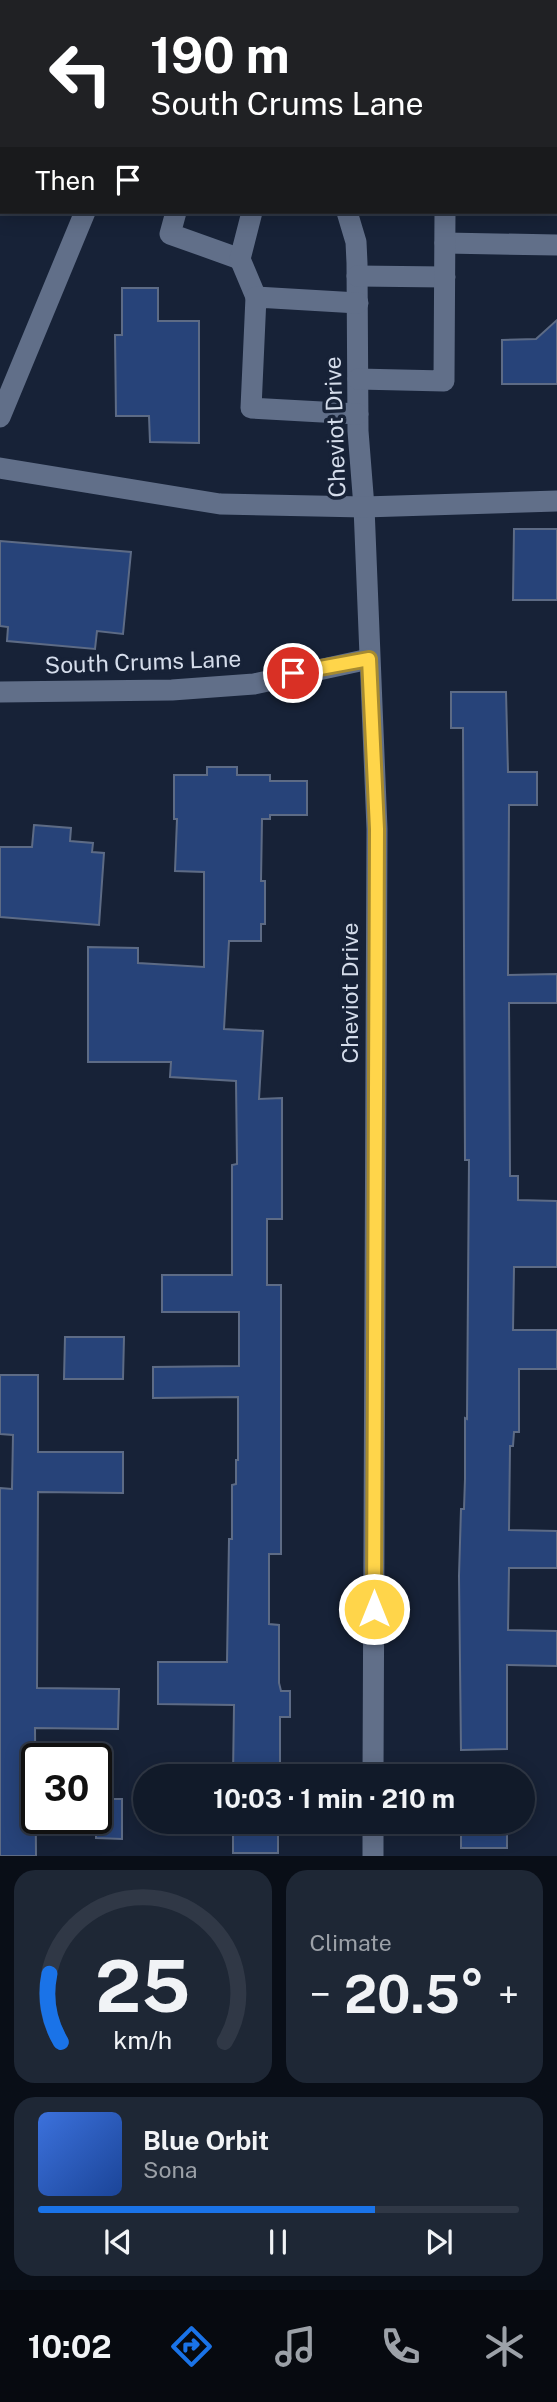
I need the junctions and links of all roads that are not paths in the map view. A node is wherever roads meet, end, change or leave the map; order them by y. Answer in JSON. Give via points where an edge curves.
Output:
{"nodes":[{"id":1,"x":84,"y":214,"type":"edge"},
{"id":2,"x":175,"y":214,"type":"edge"},
{"id":3,"x":251,"y":214,"type":"edge"},
{"id":4,"x":348,"y":214,"type":"edge"},
{"id":5,"x":445,"y":214,"type":"edge"},
{"id":6,"x":445,"y":243,"type":"junction"},
{"id":7,"x":557,"y":245,"type":"edge"},
{"id":8,"x":240,"y":259,"type":"junction"},
{"id":9,"x":357,"y":276,"type":"junction"},
{"id":10,"x":444,"y":276,"type":"junction"},
{"id":11,"x":256,"y":297,"type":"junction"},
{"id":12,"x":358,"y":303,"type":"junction"},
{"id":13,"x":358,"y":380,"type":"junction"},
{"id":14,"x":358,"y":414,"type":"junction"},
{"id":15,"x":0,"y":417,"type":"edge"},
{"id":16,"x":0,"y":468,"type":"edge"},
{"id":17,"x":557,"y":501,"type":"edge"},
{"id":18,"x":364,"y":507,"type":"junction"},
{"id":19,"x":369,"y":659,"type":"junction"},
{"id":20,"x":0,"y":692,"type":"edge"},
{"id":21,"x":373,"y":1764,"type":"edge"},
{"id":22,"x":373,"y":1834,"type":"edge"},
{"id":23,"x":373,"y":1856,"type":"edge"}],
"edges":[{"from":1,"to":15,"type":"street"},
{"from":2,"to":8,"type":"street","via":[[170,234]]},
{"from":3,"to":8,"type":"street"},
{"from":4,"to":9,"type":"street","name":"Cheviot Drive","via":[[356,242]]},
{"from":5,"to":6,"type":"street"},
{"from":6,"to":7,"type":"street"},
{"from":6,"to":10,"type":"street"},
{"from":8,"to":11,"type":"street"},
{"from":9,"to":10,"type":"street"},
{"from":9,"to":12,"type":"street","name":"Cheviot Drive"},
{"from":10,"to":13,"type":"street","via":[[444,381]]},
{"from":11,"to":12,"type":"street"},
{"from":11,"to":14,"type":"street","via":[[251,408]]},
{"from":12,"to":13,"type":"street","name":"Cheviot Drive"},
{"from":13,"to":14,"type":"street","name":"Cheviot Drive"},
{"from":14,"to":18,"type":"street","name":"Cheviot Drive"},
{"from":16,"to":18,"type":"street","via":[[220,504]]},
{"from":17,"to":18,"type":"street"},
{"from":18,"to":19,"type":"street","name":"Cheviot Drive"},
{"from":19,"to":20,"type":"street","name":"South Crums Lane","via":[[254,684]]},
{"from":19,"to":21,"type":"street","name":"Cheviot Drive","via":[[377,829]]},
{"from":22,"to":23,"type":"street"}]}
